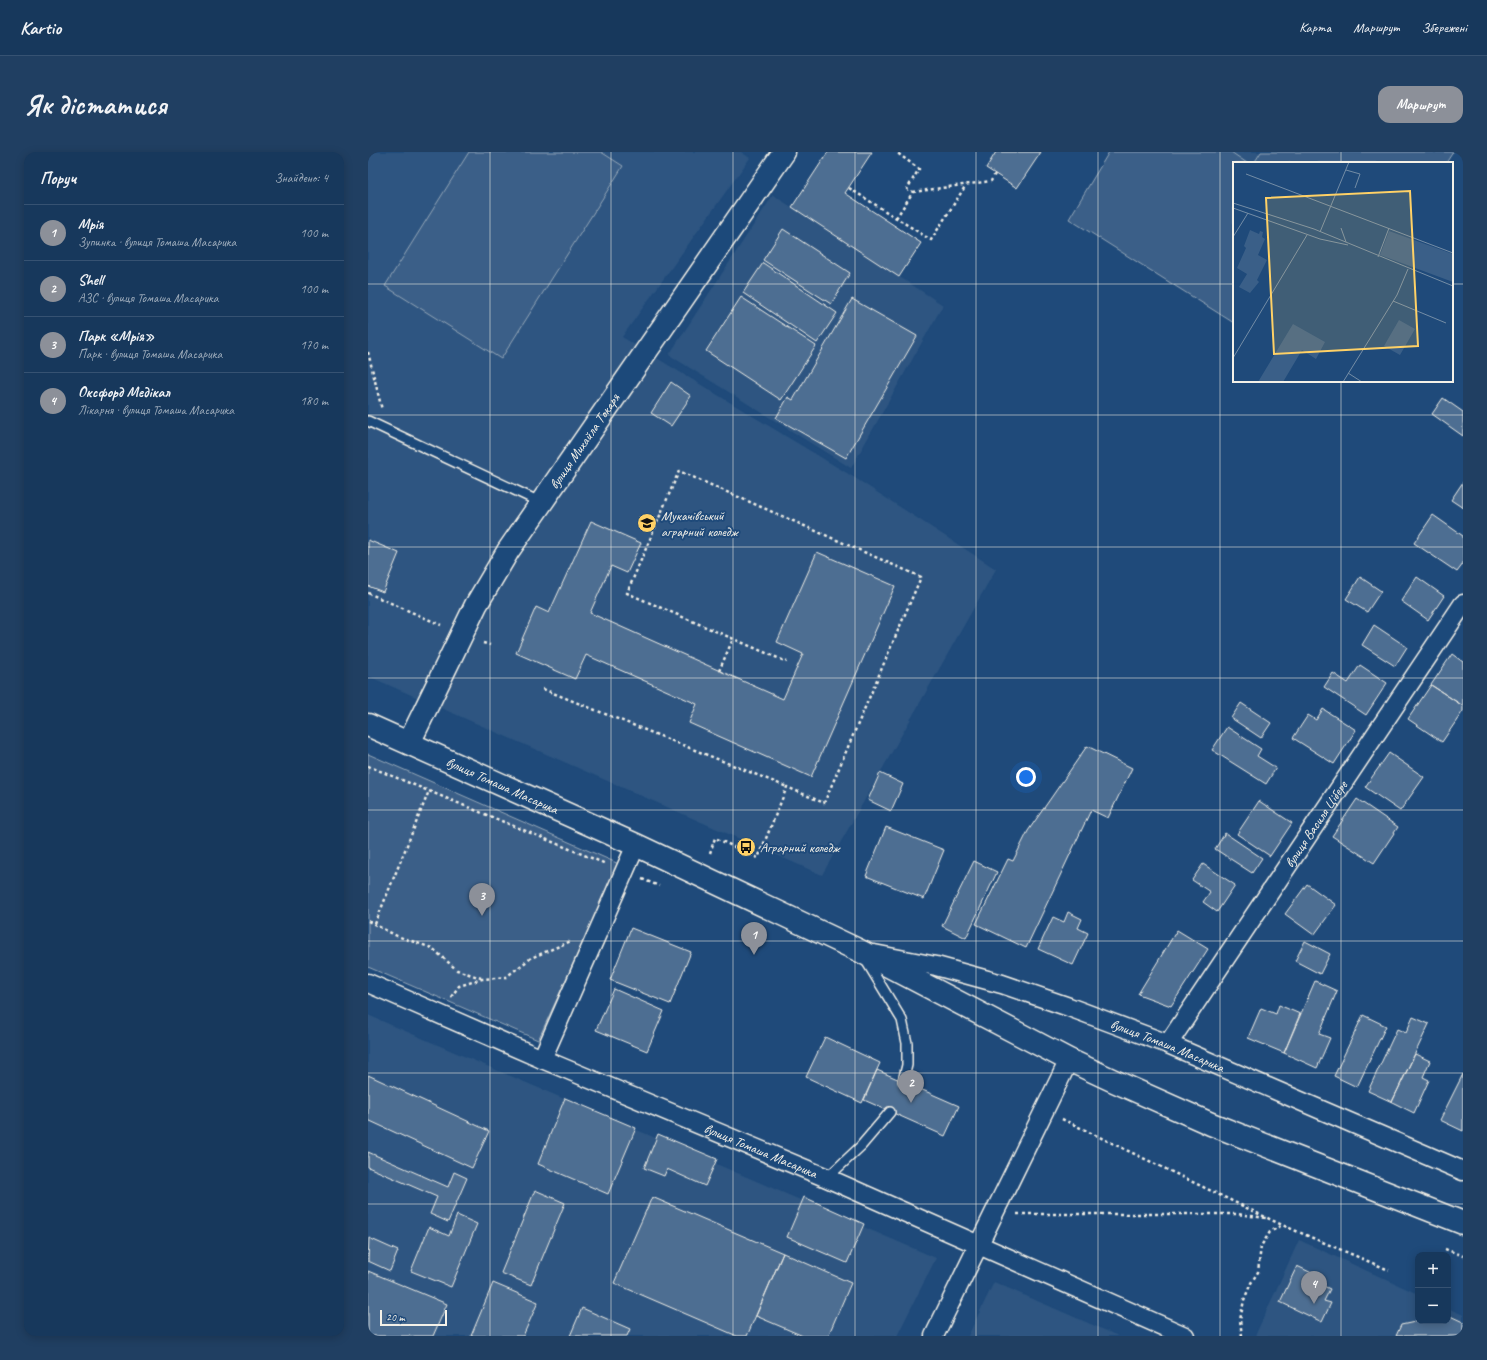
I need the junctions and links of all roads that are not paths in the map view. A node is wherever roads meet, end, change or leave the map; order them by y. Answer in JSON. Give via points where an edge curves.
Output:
{"nodes":[{"id":1,"x":784,"y":152,"type":"edge"},
{"id":2,"x":371,"y":423,"type":"edge"},
{"id":3,"x":542,"y":503,"type":"junction"},
{"id":4,"x":1463,"y":604,"type":"edge"},
{"id":5,"x":368,"y":725,"type":"edge"},
{"id":6,"x":409,"y":743,"type":"junction"},
{"id":7,"x":636,"y":845,"type":"junction"},
{"id":8,"x":860,"y":951,"type":"junction"},
{"id":9,"x":368,"y":983,"type":"edge"},
{"id":10,"x":1168,"y":1044,"type":"junction"},
{"id":11,"x":542,"y":1059,"type":"junction"},
{"id":12,"x":1069,"y":1060,"type":"junction"},
{"id":13,"x":903,"y":1081,"type":"dead end"},
{"id":14,"x":890,"y":1112,"type":"dead end"},
{"id":15,"x":1463,"y":1171,"type":"edge"},
{"id":16,"x":827,"y":1178,"type":"junction"},
{"id":17,"x":1459,"y":1221,"type":"edge"},
{"id":18,"x":977,"y":1245,"type":"junction"},
{"id":19,"x":934,"y":1336,"type":"edge"},
{"id":20,"x":1185,"y":1336,"type":"edge"}],
"edges":[{"from":1,"to":3,"type":"main road","name":"вулиця Михайла Токаря"},
{"from":2,"to":3,"type":"lane"},
{"from":3,"to":6,"type":"main road","name":"вулиця Михайла Токаря","via":[[508,551],[476,605]]},
{"from":4,"to":10,"type":"street","name":"вулиця Василя Цібере"},
{"from":5,"to":6,"type":"main road","name":"вулиця Томаша Масарика"},
{"from":6,"to":7,"type":"main road","name":"вулиця Томаша Масарика"},
{"from":7,"to":8,"type":"main road","name":"вулиця Томаша Масарика"},
{"from":7,"to":11,"type":"street"},
{"from":8,"to":10,"type":"street","name":"вулиця Томаша Масарика","via":[[936,966],[1002,984]]},
{"from":8,"to":12,"type":"main road","name":"вулиця Томаша Масарика"},
{"from":8,"to":13,"type":"lane","via":[[902,1020],[907,1043],[907,1065]]},
{"from":9,"to":11,"type":"street","name":"вулиця Томаша Масарика"},
{"from":10,"to":15,"type":"street","name":"вулиця Томаша Масарика"},
{"from":11,"to":16,"type":"street","name":"вулиця Томаша Масарика"},
{"from":12,"to":17,"type":"main road","name":"вулиця Томаша Масарика","via":[[1211,1124]]},
{"from":12,"to":18,"type":"street"},
{"from":14,"to":16,"type":"lane","via":[[861,1146]]},
{"from":16,"to":18,"type":"street","name":"вулиця Томаша Масарика"},
{"from":18,"to":19,"type":"street"},
{"from":18,"to":20,"type":"street","name":"вулиця Томаша Масарика"}]}
